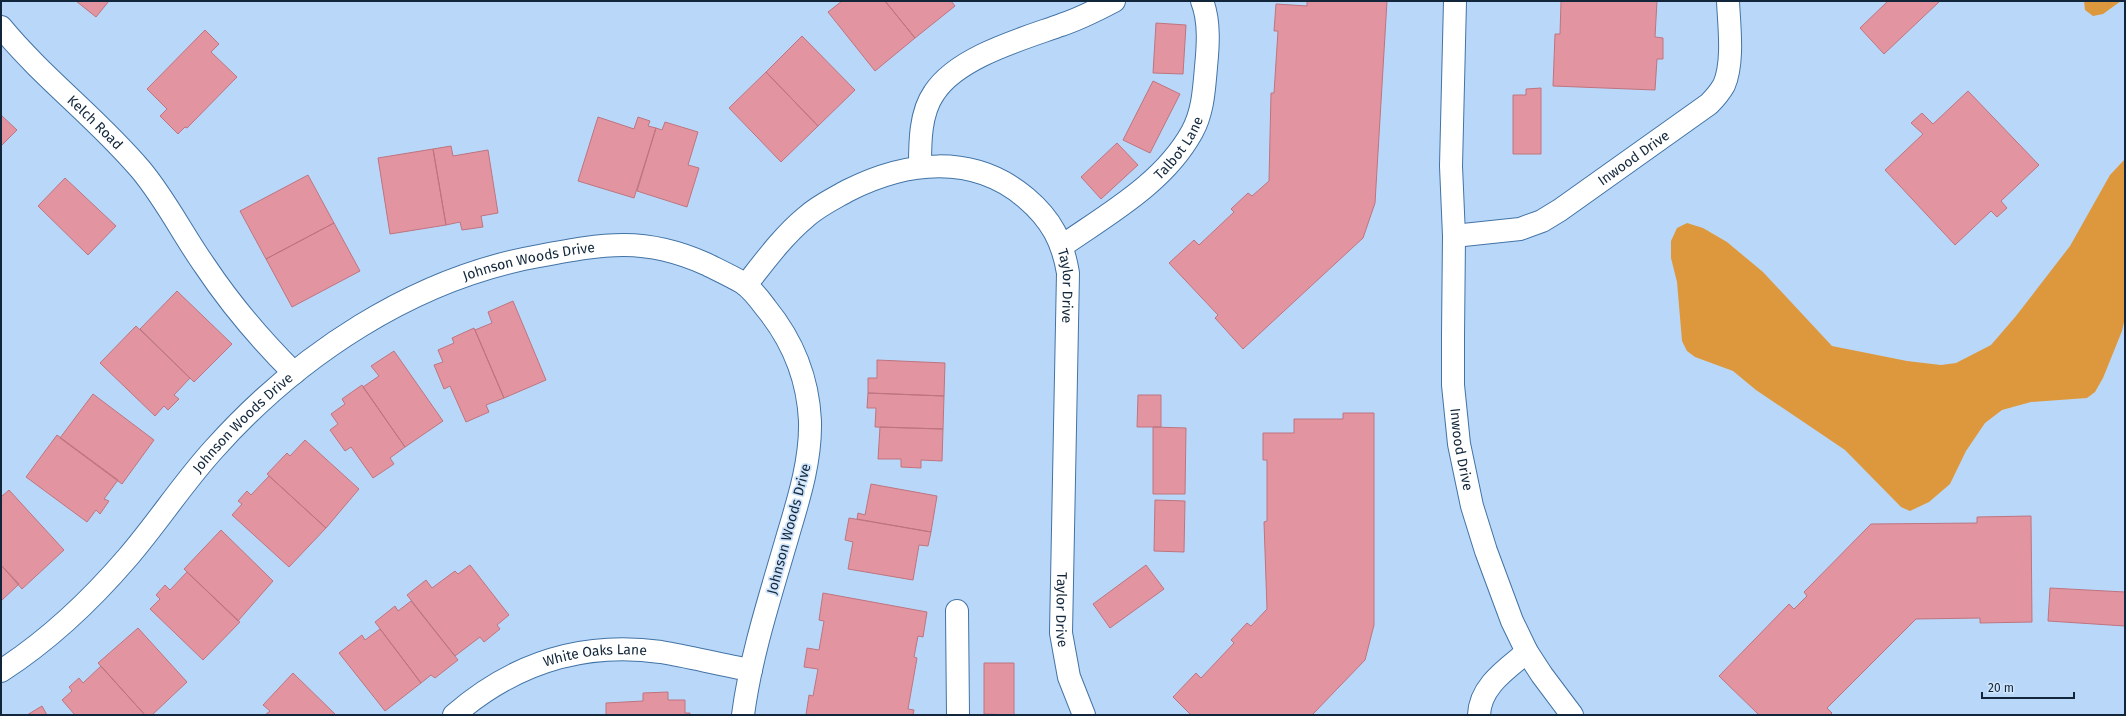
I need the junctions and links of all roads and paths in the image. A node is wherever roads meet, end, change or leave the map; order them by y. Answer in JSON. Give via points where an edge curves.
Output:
{"nodes":[{"id":1,"x":1114,"y":1,"type":"edge"},
{"id":2,"x":1202,"y":1,"type":"edge"},
{"id":3,"x":1455,"y":1,"type":"edge"},
{"id":4,"x":1728,"y":1,"type":"edge"},
{"id":5,"x":1,"y":28,"type":"edge"},
{"id":6,"x":920,"y":166,"type":"junction"},
{"id":7,"x":1454,"y":236,"type":"junction"},
{"id":8,"x":1062,"y":246,"type":"junction"},
{"id":9,"x":746,"y":285,"type":"junction"},
{"id":10,"x":294,"y":373,"type":"junction"},
{"id":11,"x":957,"y":611,"type":"dead end"},
{"id":12,"x":1527,"y":652,"type":"junction"},
{"id":13,"x":751,"y":670,"type":"junction"},
{"id":14,"x":1,"y":671,"type":"edge"},
{"id":15,"x":454,"y":715,"type":"edge"},
{"id":16,"x":743,"y":715,"type":"edge"},
{"id":17,"x":958,"y":715,"type":"edge"},
{"id":18,"x":1084,"y":715,"type":"edge"},
{"id":19,"x":1479,"y":715,"type":"edge"},
{"id":20,"x":1572,"y":715,"type":"edge"}],
"edges":[{"from":1,"to":6,"type":"street","via":[[1062,25],[987,53],[944,80],[932,96],[925,115]]},
{"from":2,"to":8,"type":"street","name":"Talbot Lane","via":[[1205,9],[1208,51],[1204,95],[1192,132],[1171,161],[1138,193]]},
{"from":3,"to":7,"type":"street","name":"Inwood Drive","via":[[1451,166]]},
{"from":4,"to":7,"type":"street","name":"Inwood Drive","via":[[1728,67],[1724,84],[1709,104],[1571,203],[1542,220],[1520,229]]},
{"from":5,"to":10,"type":"street","name":"Kelch Road","via":[[142,171],[180,224],[227,298],[267,346]]},
{"from":6,"to":8,"type":"street","name":"Taylor Drive","via":[[944,165],[971,169],[1009,185],[1040,212]]},
{"from":6,"to":9,"type":"street","name":"Taylor Drive","via":[[859,185],[806,216]]},
{"from":7,"to":12,"type":"street","name":"Inwood Drive","via":[[1453,385],[1464,470],[1486,551],[1512,621]]},
{"from":8,"to":18,"type":"street","name":"Taylor Drive","via":[[1068,273],[1061,633],[1069,677]]},
{"from":9,"to":10,"type":"street","name":"Johnson Woods Drive","via":[[698,261],[665,249],[647,246],[614,244],[535,256],[503,263],[447,282],[399,304],[344,336]]},
{"from":9,"to":13,"type":"street","name":"Johnson Woods Drive","via":[[781,327],[793,348],[807,395],[810,422],[808,456],[801,489]]},
{"from":10,"to":14,"type":"street","name":"Johnson Woods Drive","via":[[242,419],[214,448],[129,556],[97,591],[55,630]]},
{"from":11,"to":17,"type":"street"},
{"from":12,"to":19,"type":"street","via":[[1490,686],[1480,705]]},
{"from":12,"to":20,"type":"street","name":"Inwood Drive"},
{"from":13,"to":15,"type":"street","name":"White Oaks Lane","via":[[660,652],[580,652],[551,658],[511,675],[487,689]]},
{"from":13,"to":16,"type":"street","name":"Johnson Woods Drive"}]}
